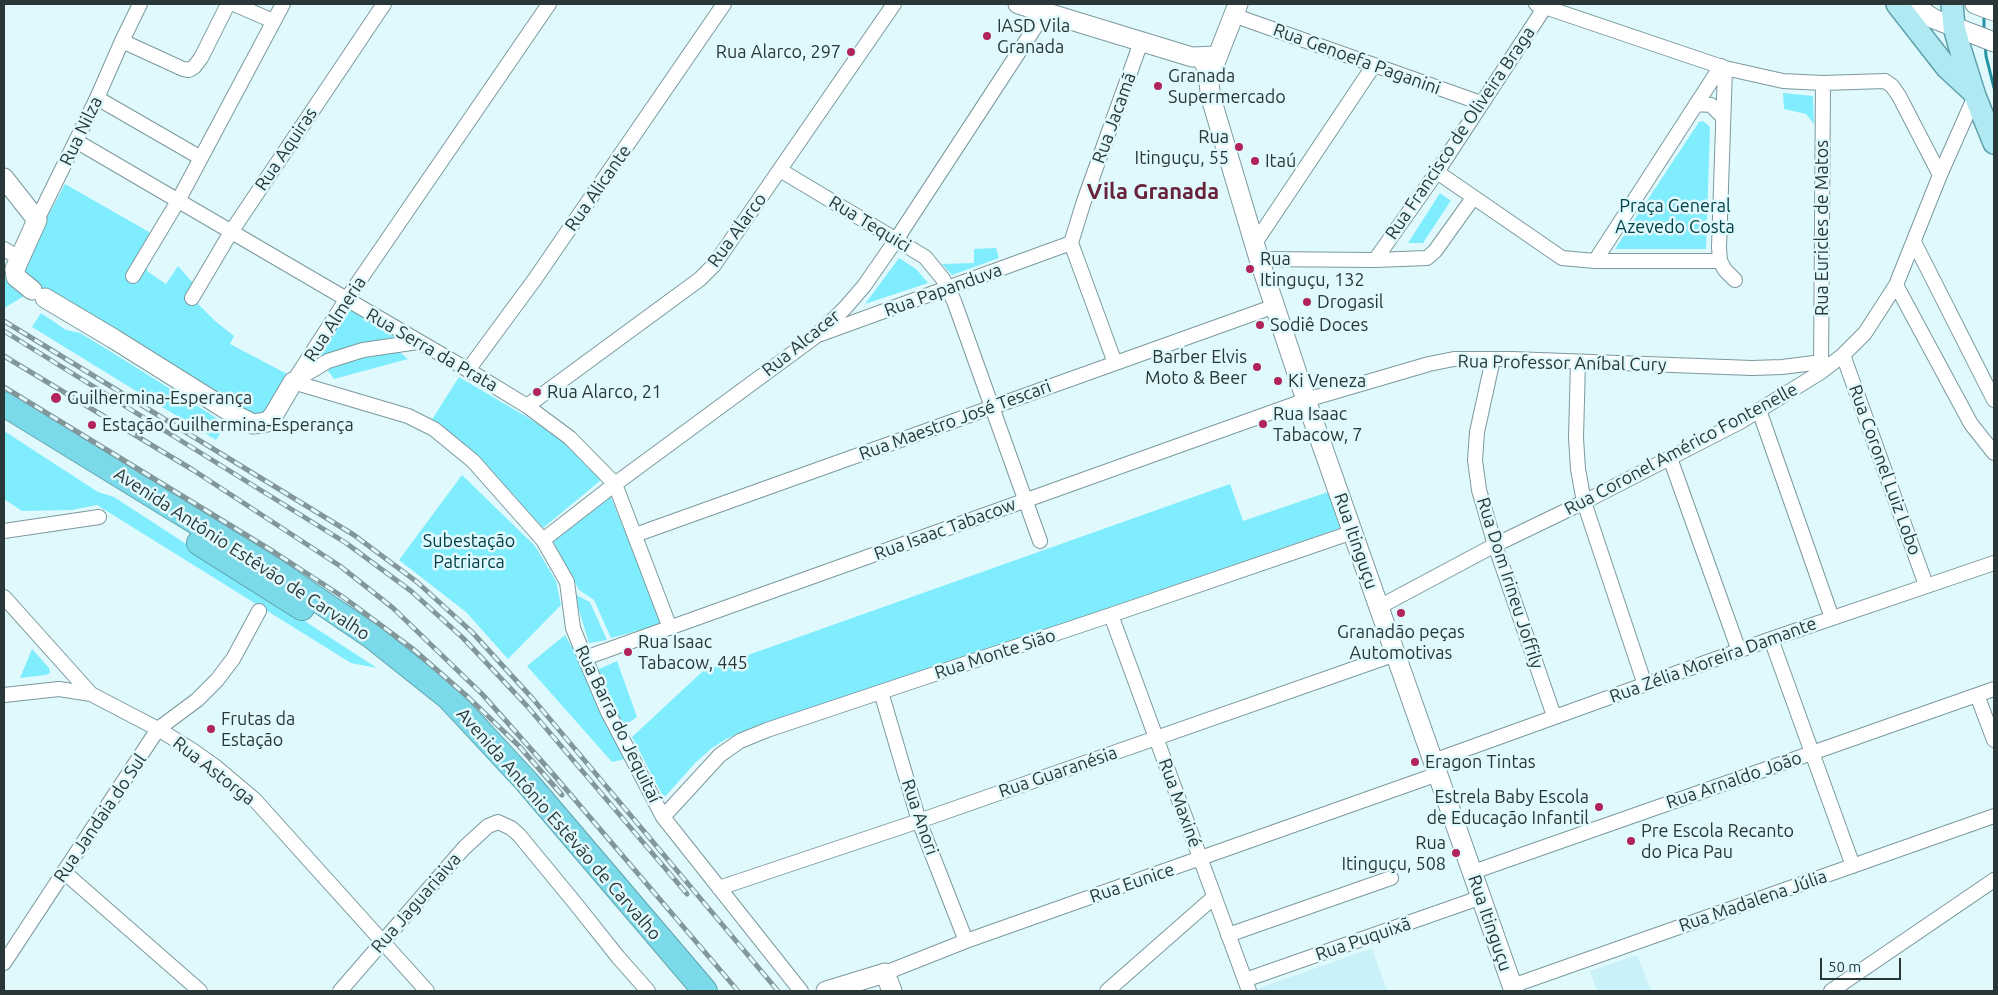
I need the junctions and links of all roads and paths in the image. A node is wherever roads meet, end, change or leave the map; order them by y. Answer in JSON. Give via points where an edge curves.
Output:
{"nodes":[{"id":1,"x":140,"y":4,"type":"edge"},
{"id":2,"x":228,"y":4,"type":"edge"},
{"id":3,"x":234,"y":4,"type":"edge"},
{"id":4,"x":283,"y":4,"type":"edge"},
{"id":5,"x":384,"y":4,"type":"edge"},
{"id":6,"x":549,"y":4,"type":"edge"},
{"id":7,"x":724,"y":4,"type":"edge"},
{"id":8,"x":894,"y":4,"type":"edge"},
{"id":9,"x":1018,"y":4,"type":"edge"},
{"id":10,"x":1897,"y":4,"type":"edge"},
{"id":11,"x":1911,"y":4,"type":"edge"},
{"id":12,"x":1952,"y":4,"type":"edge"},
{"id":13,"x":1975,"y":4,"type":"edge"},
{"id":14,"x":1540,"y":5,"type":"edge"},
{"id":15,"x":1235,"y":9,"type":"edge"},
{"id":16,"x":1994,"y":11,"type":"edge"},
{"id":17,"x":1045,"y":12,"type":"junction"},
{"id":18,"x":273,"y":21,"type":"junction"},
{"id":19,"x":1957,"y":28,"type":"junction"},
{"id":20,"x":122,"y":41,"type":"junction"},
{"id":21,"x":1141,"y":42,"type":"junction"},
{"id":22,"x":1994,"y":42,"type":"edge"},
{"id":23,"x":1182,"y":54,"type":"junction"},
{"id":24,"x":1210,"y":57,"type":"junction"},
{"id":25,"x":1374,"y":65,"type":"junction"},
{"id":26,"x":1723,"y":67,"type":"junction"},
{"id":27,"x":1823,"y":84,"type":"junction"},
{"id":28,"x":1209,"y":86,"type":"junction"},
{"id":29,"x":1975,"y":95,"type":"junction"},
{"id":30,"x":97,"y":98,"type":"junction"},
{"id":31,"x":1481,"y":103,"type":"junction"},
{"id":32,"x":1696,"y":104,"type":"junction"},
{"id":33,"x":1724,"y":116,"type":"junction"},
{"id":34,"x":1986,"y":122,"type":"junction"},
{"id":35,"x":76,"y":142,"type":"junction"},
{"id":36,"x":1955,"y":142,"type":"junction"},
{"id":37,"x":1994,"y":143,"type":"edge"},
{"id":38,"x":201,"y":158,"type":"junction"},
{"id":39,"x":780,"y":170,"type":"junction"},
{"id":40,"x":1437,"y":172,"type":"junction"},
{"id":41,"x":1940,"y":175,"type":"junction"},
{"id":42,"x":4,"y":178,"type":"edge"},
{"id":43,"x":1473,"y":198,"type":"junction"},
{"id":44,"x":178,"y":201,"type":"junction"},
{"id":45,"x":37,"y":220,"type":"junction"},
{"id":46,"x":231,"y":232,"type":"junction"},
{"id":47,"x":896,"y":240,"type":"junction"},
{"id":48,"x":1914,"y":242,"type":"junction"},
{"id":49,"x":1071,"y":243,"type":"junction"},
{"id":50,"x":1257,"y":251,"type":"junction"},
{"id":51,"x":11,"y":253,"type":"edge"},
{"id":52,"x":1375,"y":260,"type":"junction"},
{"id":53,"x":1595,"y":261,"type":"junction"},
{"id":54,"x":1720,"y":261,"type":"junction"},
{"id":55,"x":133,"y":276,"type":"dead end"},
{"id":56,"x":1735,"y":280,"type":"dead end"},
{"id":57,"x":1896,"y":285,"type":"junction"},
{"id":58,"x":950,"y":289,"type":"junction"},
{"id":59,"x":192,"y":298,"type":"dead end"},
{"id":60,"x":346,"y":300,"type":"junction"},
{"id":61,"x":1275,"y":306,"type":"junction"},
{"id":62,"x":816,"y":336,"type":"junction"},
{"id":63,"x":418,"y":342,"type":"junction"},
{"id":64,"x":1843,"y":355,"type":"junction"},
{"id":65,"x":1493,"y":359,"type":"junction"},
{"id":66,"x":1578,"y":362,"type":"junction"},
{"id":67,"x":1115,"y":363,"type":"junction"},
{"id":68,"x":1822,"y":367,"type":"junction"},
{"id":69,"x":468,"y":370,"type":"junction"},
{"id":70,"x":293,"y":382,"type":"junction"},
{"id":71,"x":1306,"y":400,"type":"junction"},
{"id":72,"x":1994,"y":400,"type":"edge"},
{"id":73,"x":4,"y":404,"type":"edge"},
{"id":74,"x":527,"y":406,"type":"junction"},
{"id":75,"x":992,"y":407,"type":"junction"},
{"id":76,"x":1759,"y":410,"type":"junction"},
{"id":77,"x":4,"y":423,"type":"edge"},
{"id":78,"x":1994,"y":453,"type":"edge"},
{"id":79,"x":1670,"y":458,"type":"junction"},
{"id":80,"x":615,"y":484,"type":"junction"},
{"id":81,"x":1025,"y":500,"type":"junction"},
{"id":82,"x":1584,"y":502,"type":"junction"},
{"id":83,"x":99,"y":517,"type":"dead end"},
{"id":84,"x":4,"y":530,"type":"edge"},
{"id":85,"x":1353,"y":532,"type":"junction"},
{"id":86,"x":635,"y":534,"type":"junction"},
{"id":87,"x":544,"y":540,"type":"junction"},
{"id":88,"x":1040,"y":541,"type":"dead end"},
{"id":89,"x":1495,"y":544,"type":"junction"},
{"id":90,"x":1994,"y":563,"type":"edge"},
{"id":91,"x":1926,"y":585,"type":"junction"},
{"id":92,"x":4,"y":597,"type":"edge"},
{"id":93,"x":1379,"y":607,"type":"junction"},
{"id":94,"x":259,"y":611,"type":"dead end"},
{"id":95,"x":1112,"y":615,"type":"junction"},
{"id":96,"x":1832,"y":618,"type":"junction"},
{"id":97,"x":670,"y":628,"type":"junction"},
{"id":98,"x":1771,"y":639,"type":"junction"},
{"id":99,"x":1739,"y":651,"type":"junction"},
{"id":100,"x":1396,"y":654,"type":"junction"},
{"id":101,"x":584,"y":658,"type":"junction"},
{"id":102,"x":1645,"y":685,"type":"junction"},
{"id":103,"x":1994,"y":689,"type":"edge"},
{"id":104,"x":881,"y":692,"type":"junction"},
{"id":105,"x":90,"y":694,"type":"junction"},
{"id":106,"x":4,"y":695,"type":"edge"},
{"id":107,"x":1977,"y":695,"type":"junction"},
{"id":108,"x":1554,"y":716,"type":"junction"},
{"id":109,"x":158,"y":729,"type":"junction"},
{"id":110,"x":1156,"y":738,"type":"junction"},
{"id":111,"x":1994,"y":740,"type":"edge"},
{"id":112,"x":1811,"y":753,"type":"junction"},
{"id":113,"x":1436,"y":768,"type":"junction"},
{"id":114,"x":663,"y":817,"type":"junction"},
{"id":115,"x":1993,"y":819,"type":"edge"},
{"id":116,"x":919,"y":821,"type":"junction"},
{"id":117,"x":1200,"y":859,"type":"junction"},
{"id":118,"x":1853,"y":866,"type":"junction"},
{"id":119,"x":64,"y":872,"type":"junction"},
{"id":120,"x":1473,"y":872,"type":"junction"},
{"id":121,"x":1391,"y":878,"type":"dead end"},
{"id":122,"x":1994,"y":880,"type":"edge"},
{"id":123,"x":719,"y":888,"type":"junction"},
{"id":124,"x":1214,"y":897,"type":"junction"},
{"id":125,"x":1482,"y":898,"type":"junction"},
{"id":126,"x":1228,"y":935,"type":"junction"},
{"id":127,"x":966,"y":941,"type":"junction"},
{"id":128,"x":383,"y":942,"type":"junction"},
{"id":129,"x":4,"y":963,"type":"edge"},
{"id":130,"x":885,"y":973,"type":"junction"},
{"id":131,"x":1247,"y":986,"type":"edge"},
{"id":132,"x":1513,"y":989,"type":"edge"},
{"id":133,"x":200,"y":991,"type":"edge"},
{"id":134,"x":340,"y":991,"type":"edge"},
{"id":135,"x":427,"y":991,"type":"edge"},
{"id":136,"x":648,"y":991,"type":"edge"},
{"id":137,"x":688,"y":991,"type":"edge"},
{"id":138,"x":705,"y":991,"type":"edge"},
{"id":139,"x":801,"y":991,"type":"edge"},
{"id":140,"x":826,"y":991,"type":"edge"},
{"id":141,"x":892,"y":991,"type":"edge"},
{"id":142,"x":1107,"y":991,"type":"edge"},
{"id":143,"x":1831,"y":991,"type":"edge"}],
"edges":[{"from":1,"to":20,"type":"street","name":"Rua Nilza"},
{"from":2,"to":20,"type":"street","via":[[201,58],[189,70]]},
{"from":3,"to":18,"type":"street"},
{"from":4,"to":18,"type":"street"},
{"from":5,"to":46,"type":"street","name":"Rua Aquiras"},
{"from":6,"to":60,"type":"street","name":"Rua Almeria"},
{"from":7,"to":69,"type":"street","name":"Rua Alicante","via":[[551,256]]},
{"from":8,"to":39,"type":"street","name":"Rua Alarco"},
{"from":9,"to":17,"type":"main road"},
{"from":10,"to":29,"type":"main road","via":[[1946,68]]},
{"from":11,"to":19,"type":"main road","via":[[1934,19]]},
{"from":12,"to":19,"type":"main road"},
{"from":13,"to":16,"type":"main road"},
{"from":14,"to":26,"type":"street"},
{"from":14,"to":31,"type":"street","name":"Rua Francisco de Oliveira Braga"},
{"from":15,"to":24,"type":"main road"},
{"from":15,"to":25,"type":"street","name":"Rua Genoefa Paganini"},
{"from":17,"to":21,"type":"main road"},
{"from":17,"to":47,"type":"street","name":"Rua Alcacer"},
{"from":18,"to":38,"type":"street"},
{"from":19,"to":22,"type":"main road"},
{"from":19,"to":29,"type":"main road"},
{"from":20,"to":30,"type":"street","name":"Rua Nilza"},
{"from":21,"to":23,"type":"main road"},
{"from":21,"to":49,"type":"street","name":"Rua Jacamã"},
{"from":23,"to":24,"type":"main road"},
{"from":23,"to":28,"type":"main road"},
{"from":24,"to":28,"type":"main road"},
{"from":25,"to":31,"type":"street","name":"Rua Genoefa Paganini"},
{"from":25,"to":50,"type":"street"},
{"from":26,"to":27,"type":"street","via":[[1783,81]]},
{"from":26,"to":32,"type":"street"},
{"from":26,"to":33,"type":"street"},
{"from":27,"to":41,"type":"street","via":[[1884,81],[1892,86]]},
{"from":27,"to":68,"type":"street","name":"Rua Euricles de Matos"},
{"from":28,"to":50,"type":"main road","name":"Rua Itinguçu"},
{"from":29,"to":34,"type":"main road"},
{"from":29,"to":36,"type":"street","name":"Rua Coronel Américo Fontenelle"},
{"from":30,"to":35,"type":"street","name":"Rua Nilza"},
{"from":30,"to":38,"type":"street"},
{"from":31,"to":40,"type":"street","name":"Rua Francisco de Oliveira Braga"},
{"from":32,"to":33,"type":"street","via":[[1711,106]]},
{"from":32,"to":53,"type":"street"},
{"from":33,"to":54,"type":"street"},
{"from":34,"to":36,"type":"street","name":"Rua Coronel Américo Fontenelle"},
{"from":34,"to":37,"type":"main road"},
{"from":35,"to":44,"type":"street","name":"Rua Serra da Prata"},
{"from":35,"to":45,"type":"street","name":"Rua Nilza"},
{"from":36,"to":41,"type":"street","name":"Rua Coronel Américo Fontenelle"},
{"from":38,"to":44,"type":"street"},
{"from":39,"to":47,"type":"street","name":"Rua Tequici"},
{"from":39,"to":74,"type":"street","name":"Rua Alarco","via":[[720,256],[700,279]]},
{"from":40,"to":43,"type":"street"},
{"from":40,"to":52,"type":"street","name":"Rua Francisco de Oliveira Braga"},
{"from":41,"to":48,"type":"street","name":"Rua Coronel Américo Fontenelle"},
{"from":42,"to":45,"type":"main road"},
{"from":43,"to":52,"type":"street","via":[[1427,258]]},
{"from":43,"to":53,"type":"street","via":[[1562,258]]},
{"from":44,"to":46,"type":"street","name":"Rua Serra da Prata"},
{"from":44,"to":55,"type":"street"},
{"from":45,"to":51,"type":"main road","name":"Rua Nilza"},
{"from":46,"to":59,"type":"street","name":"Rua Aquiras"},
{"from":46,"to":60,"type":"street","name":"Rua Serra da Prata"},
{"from":47,"to":58,"type":"street","name":"Rua Tequici","via":[[925,257]]},
{"from":47,"to":62,"type":"street","name":"Rua Alcacer","via":[[864,286]]},
{"from":48,"to":57,"type":"street","name":"Rua Coronel Américo Fontenelle"},
{"from":48,"to":72,"type":"street"},
{"from":49,"to":58,"type":"street","name":"Rua Papanduva"},
{"from":49,"to":67,"type":"street"},
{"from":50,"to":52,"type":"street"},
{"from":50,"to":61,"type":"main road","name":"Rua Itinguçu"},
{"from":51,"to":70,"type":"main road","name":"Rua Almeria","via":[[16,277],[39,294],[253,424],[267,422],[273,416]]},
{"from":53,"to":54,"type":"street"},
{"from":54,"to":56,"type":"street"},
{"from":57,"to":64,"type":"street","name":"Rua Coronel Américo Fontenelle","via":[[1865,333]]},
{"from":57,"to":78,"type":"street","via":[[1971,424]]},
{"from":58,"to":62,"type":"street","name":"Rua Papanduva"},
{"from":58,"to":75,"type":"street","name":"Rua Tequici"},
{"from":60,"to":63,"type":"street","name":"Rua Serra da Prata"},
{"from":60,"to":70,"type":"street","name":"Rua Almeria"},
{"from":61,"to":67,"type":"street","name":"Rua Maestro José Tescari"},
{"from":61,"to":71,"type":"main road","name":"Rua Itinguçu"},
{"from":62,"to":80,"type":"street","name":"Rua Alcacer"},
{"from":63,"to":69,"type":"street","name":"Rua Serra da Prata"},
{"from":63,"to":70,"type":"street","via":[[363,350],[328,361]]},
{"from":64,"to":68,"type":"street","name":"Rua Coronel Américo Fontenelle"},
{"from":64,"to":91,"type":"street","name":"Rua Coronel Luiz Lobo"},
{"from":65,"to":66,"type":"street","name":"Rua Professor Aníbal Cury"},
{"from":65,"to":71,"type":"street","name":"Rua Professor Aníbal Cury","via":[[1454,359],[1429,364]]},
{"from":65,"to":89,"type":"street","name":"Rua Dom Irineu Joffily","via":[[1476,432],[1475,460]]},
{"from":66,"to":68,"type":"street","name":"Rua Professor Aníbal Cury"},
{"from":66,"to":82,"type":"street","via":[[1576,438]]},
{"from":67,"to":75,"type":"street","name":"Rua Maestro José Tescari"},
{"from":68,"to":76,"type":"street","name":"Rua Coronel Américo Fontenelle"},
{"from":69,"to":74,"type":"street","name":"Rua Serra da Prata"},
{"from":70,"to":87,"type":"street","name":"Rua Barra do Jequitaí","via":[[408,416],[434,430],[473,462]]},
{"from":71,"to":81,"type":"street","name":"Rua Isaac Tabacow"},
{"from":71,"to":85,"type":"main road","name":"Rua Itinguçu"},
{"from":73,"to":138,"type":"highway","name":"Avenida Antônio Estêvão de Carvalho","via":[[274,570],[374,638],[448,697],[526,781]]},
{"from":74,"to":80,"type":"street","name":"Rua Serra da Prata","via":[[570,438]]},
{"from":75,"to":81,"type":"street","name":"Rua Tequici"},
{"from":75,"to":86,"type":"street","name":"Rua Maestro José Tescari"},
{"from":76,"to":79,"type":"street","name":"Rua Coronel Américo Fontenelle"},
{"from":76,"to":96,"type":"street"},
{"from":77,"to":137,"type":"highway","name":"Avenida Antônio Estêvão de Carvalho","via":[[358,643],[404,678],[446,713],[496,766]]},
{"from":79,"to":82,"type":"street","name":"Rua Coronel Américo Fontenelle"},
{"from":79,"to":99,"type":"street"},
{"from":80,"to":86,"type":"street","name":"Rua Serra da Prata"},
{"from":80,"to":87,"type":"street","name":"Rua Alcacer"},
{"from":81,"to":88,"type":"street","name":"Rua Tequici"},
{"from":81,"to":97,"type":"street","name":"Rua Isaac Tabacow"},
{"from":82,"to":89,"type":"street","name":"Rua Coronel Américo Fontenelle"},
{"from":82,"to":102,"type":"street"},
{"from":83,"to":84,"type":"street"},
{"from":85,"to":93,"type":"main road","name":"Rua Itinguçu"},
{"from":85,"to":95,"type":"street","name":"Rua Monte Sião"},
{"from":86,"to":97,"type":"street","name":"Rua Serra da Prata"},
{"from":87,"to":101,"type":"street","name":"Rua Barra do Jequitaí","via":[[567,582],[573,628]]},
{"from":89,"to":93,"type":"street","name":"Rua Coronel Américo Fontenelle"},
{"from":89,"to":108,"type":"street","name":"Rua Dom Irineu Joffily"},
{"from":90,"to":91,"type":"street","name":"Rua Zélia Moreira Damante"},
{"from":91,"to":96,"type":"street","name":"Rua Zélia Moreira Damante"},
{"from":92,"to":105,"type":"street","name":"Rua Astorga"},
{"from":93,"to":100,"type":"main road","name":"Rua Itinguçu"},
{"from":94,"to":109,"type":"street","name":"Rua Jandaia do Sul","via":[[218,680]]},
{"from":95,"to":104,"type":"street","name":"Rua Monte Sião"},
{"from":95,"to":110,"type":"street","name":"Rua Maxiné"},
{"from":96,"to":98,"type":"street","name":"Rua Zélia Moreira Damante"},
{"from":97,"to":101,"type":"street","name":"Rua Isaac Tabacow"},
{"from":98,"to":99,"type":"street","name":"Rua Zélia Moreira Damante"},
{"from":98,"to":112,"type":"street"},
{"from":99,"to":102,"type":"street","name":"Rua Zélia Moreira Damante"},
{"from":100,"to":110,"type":"street","name":"Rua Guaranésia"},
{"from":100,"to":113,"type":"main road","name":"Rua Itinguçu"},
{"from":101,"to":114,"type":"street","name":"Rua Barra do Jequitaí","via":[[607,710]]},
{"from":102,"to":108,"type":"street","name":"Rua Zélia Moreira Damante"},
{"from":103,"to":107,"type":"street","name":"Rua Arnaldo João"},
{"from":104,"to":114,"type":"street","name":"Rua Monte Sião","via":[[740,741],[720,755]]},
{"from":104,"to":116,"type":"street","name":"Rua Anori"},
{"from":105,"to":106,"type":"street","via":[[58,689]]},
{"from":105,"to":109,"type":"street","name":"Rua Astorga"},
{"from":107,"to":111,"type":"street"},
{"from":107,"to":112,"type":"street","name":"Rua Arnaldo João"},
{"from":108,"to":113,"type":"street","name":"Rua Zélia Moreira Damante"},
{"from":109,"to":119,"type":"street","name":"Rua Jandaia do Sul"},
{"from":109,"to":128,"type":"street","name":"Rua Astorga","via":[[216,767],[254,800]]},
{"from":110,"to":116,"type":"street","name":"Rua Guaranésia"},
{"from":110,"to":117,"type":"street","name":"Rua Maxiné"},
{"from":112,"to":118,"type":"street"},
{"from":112,"to":120,"type":"street","name":"Rua Arnaldo João"},
{"from":113,"to":117,"type":"street","name":"Rua Eunice"},
{"from":113,"to":120,"type":"main road","name":"Rua Itinguçu"},
{"from":114,"to":123,"type":"street","name":"Rua Barra do Jequitaí"},
{"from":115,"to":118,"type":"street","name":"Rua Madalena Júlia"},
{"from":116,"to":123,"type":"street","name":"Rua Guaranésia"},
{"from":116,"to":127,"type":"street","name":"Rua Anori"},
{"from":117,"to":124,"type":"street","name":"Rua Maxiné"},
{"from":117,"to":127,"type":"street","name":"Rua Eunice"},
{"from":118,"to":132,"type":"street","name":"Rua Madalena Júlia"},
{"from":119,"to":129,"type":"street","name":"Rua Jandaia do Sul"},
{"from":119,"to":133,"type":"street"},
{"from":120,"to":125,"type":"main road","name":"Rua Itinguçu"},
{"from":121,"to":126,"type":"street"},
{"from":122,"to":143,"type":"street"},
{"from":123,"to":139,"type":"street","name":"Rua Barra do Jequitaí"},
{"from":124,"to":126,"type":"street","name":"Rua Maxiné"},
{"from":124,"to":142,"type":"street"},
{"from":125,"to":131,"type":"street","name":"Rua Puquixã"},
{"from":125,"to":132,"type":"main road","name":"Rua Itinguçu"},
{"from":126,"to":131,"type":"street","name":"Rua Maxiné"},
{"from":127,"to":130,"type":"street","name":"Rua Eunice"},
{"from":128,"to":134,"type":"street","name":"Rua Jaguariaiva"},
{"from":128,"to":135,"type":"street","name":"Rua Astorga"},
{"from":128,"to":136,"type":"street","name":"Rua Jaguariaiva","via":[[464,848],[488,826],[498,822],[518,835]]},
{"from":130,"to":140,"type":"main road","name":"Rua Eunice"},
{"from":130,"to":141,"type":"main road"}]}
